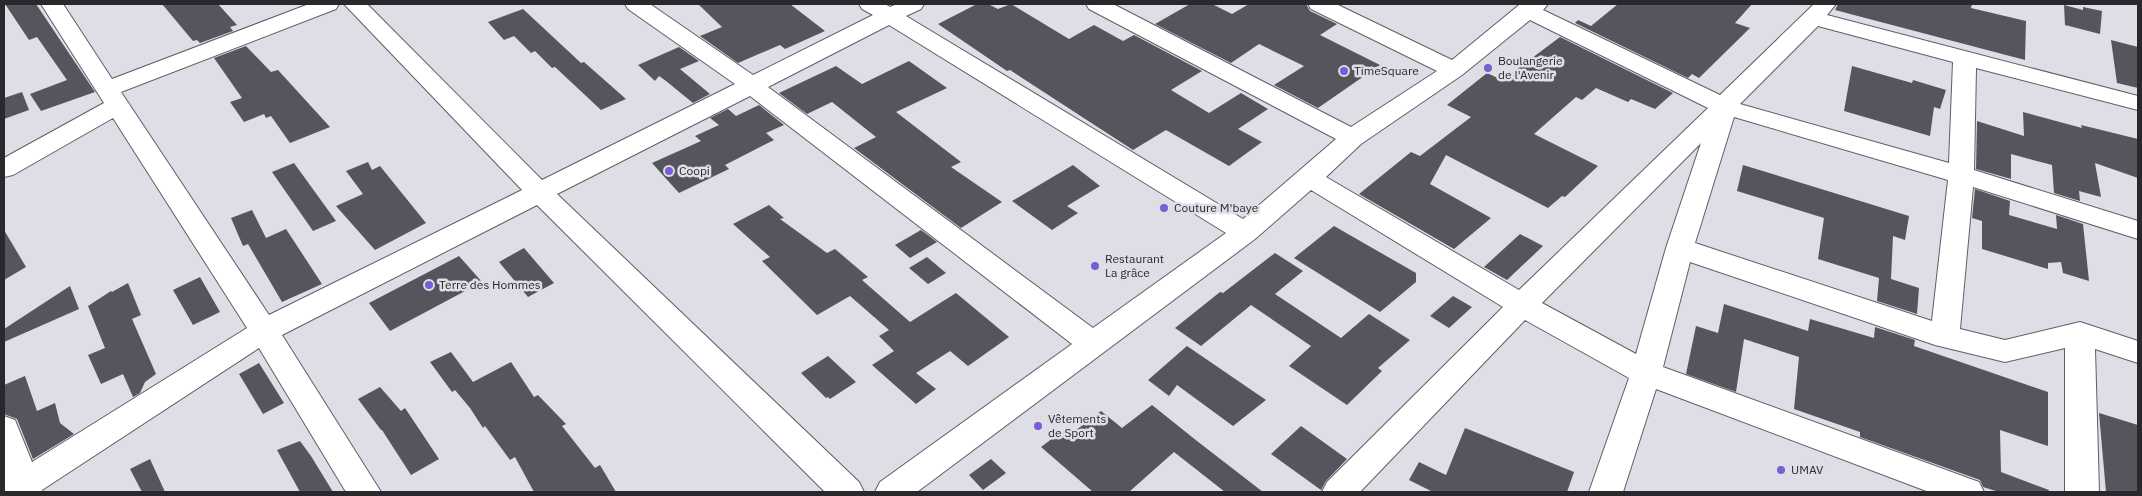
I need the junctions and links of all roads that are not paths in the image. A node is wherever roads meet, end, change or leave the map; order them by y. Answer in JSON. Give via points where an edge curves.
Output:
{"nodes":[{"id":1,"x":52,"y":4,"type":"edge"},
{"id":2,"x":328,"y":4,"type":"edge"},
{"id":3,"x":354,"y":4,"type":"edge"},
{"id":4,"x":636,"y":4,"type":"edge"},
{"id":5,"x":913,"y":4,"type":"edge"},
{"id":6,"x":1097,"y":4,"type":"edge"},
{"id":7,"x":1319,"y":4,"type":"edge"},
{"id":8,"x":1532,"y":7,"type":"edge"},
{"id":9,"x":879,"y":10,"type":"edge"},
{"id":10,"x":1819,"y":11,"type":"edge"},
{"id":11,"x":1964,"y":57,"type":"junction"},
{"id":12,"x":1454,"y":70,"type":"junction"},
{"id":13,"x":751,"y":85,"type":"junction"},
{"id":14,"x":112,"y":97,"type":"junction"},
{"id":15,"x":2138,"y":103,"type":"edge"},
{"id":16,"x":1725,"y":107,"type":"junction"},
{"id":17,"x":1352,"y":138,"type":"junction"},
{"id":18,"x":4,"y":169,"type":"edge"},
{"id":19,"x":1962,"y":175,"type":"junction"},
{"id":20,"x":1310,"y":178,"type":"junction"},
{"id":21,"x":539,"y":192,"type":"junction"},
{"id":22,"x":2138,"y":230,"type":"edge"},
{"id":23,"x":1245,"y":232,"type":"junction"},
{"id":24,"x":1680,"y":248,"type":"junction"},
{"id":25,"x":1522,"y":305,"type":"junction"},
{"id":26,"x":264,"y":331,"type":"junction"},
{"id":27,"x":2080,"y":334,"type":"junction"},
{"id":28,"x":1945,"y":337,"type":"junction"},
{"id":29,"x":1094,"y":345,"type":"junction"},
{"id":30,"x":2138,"y":352,"type":"edge"},
{"id":31,"x":1646,"y":373,"type":"junction"},
{"id":32,"x":4,"y":429,"type":"edge"},
{"id":33,"x":20,"y":490,"type":"edge"},
{"id":34,"x":364,"y":492,"type":"edge"},
{"id":35,"x":847,"y":492,"type":"edge"},
{"id":36,"x":892,"y":492,"type":"edge"},
{"id":37,"x":1340,"y":492,"type":"edge"},
{"id":38,"x":1606,"y":492,"type":"edge"},
{"id":39,"x":1967,"y":492,"type":"edge"},
{"id":40,"x":2082,"y":492,"type":"edge"}],
"edges":[{"from":1,"to":14,"type":"street"},
{"from":2,"to":14,"type":"street"},
{"from":3,"to":21,"type":"street"},
{"from":4,"to":13,"type":"street"},
{"from":5,"to":9,"type":"street"},
{"from":6,"to":17,"type":"street"},
{"from":7,"to":12,"type":"street"},
{"from":8,"to":12,"type":"street"},
{"from":8,"to":16,"type":"street"},
{"from":9,"to":13,"type":"street"},
{"from":9,"to":23,"type":"street"},
{"from":10,"to":11,"type":"street"},
{"from":10,"to":16,"type":"street"},
{"from":11,"to":15,"type":"street"},
{"from":11,"to":19,"type":"street"},
{"from":12,"to":17,"type":"street"},
{"from":13,"to":21,"type":"street"},
{"from":13,"to":29,"type":"street"},
{"from":14,"to":18,"type":"street"},
{"from":14,"to":26,"type":"street"},
{"from":16,"to":19,"type":"street"},
{"from":16,"to":24,"type":"street"},
{"from":16,"to":25,"type":"street"},
{"from":17,"to":20,"type":"street"},
{"from":19,"to":22,"type":"street"},
{"from":19,"to":28,"type":"street"},
{"from":20,"to":23,"type":"street"},
{"from":20,"to":25,"type":"street"},
{"from":21,"to":26,"type":"street"},
{"from":21,"to":35,"type":"street"},
{"from":23,"to":29,"type":"street"},
{"from":24,"to":28,"type":"street"},
{"from":24,"to":31,"type":"street"},
{"from":25,"to":31,"type":"street"},
{"from":25,"to":37,"type":"street"},
{"from":26,"to":33,"type":"street"},
{"from":26,"to":34,"type":"street"},
{"from":27,"to":28,"type":"street","via":[[2005,351]]},
{"from":27,"to":30,"type":"street"},
{"from":27,"to":40,"type":"street"},
{"from":29,"to":36,"type":"street"},
{"from":31,"to":38,"type":"street"},
{"from":31,"to":39,"type":"street"},
{"from":32,"to":33,"type":"street"}]}
